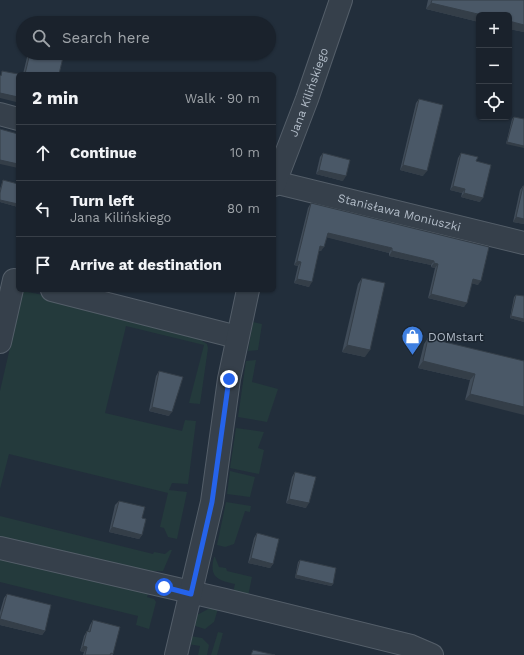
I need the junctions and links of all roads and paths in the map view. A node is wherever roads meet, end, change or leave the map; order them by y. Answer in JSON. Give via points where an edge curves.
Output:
{"nodes":[{"id":1,"x":341,"y":0,"type":"edge"},
{"id":2,"x":0,"y":114,"type":"edge"},
{"id":3,"x":16,"y":118,"type":"edge"},
{"id":4,"x":276,"y":178,"type":"edge"},
{"id":5,"x":276,"y":183,"type":"edge"},
{"id":6,"x":524,"y":243,"type":"edge"},
{"id":7,"x":10,"y":279,"type":"edge"},
{"id":8,"x":60,"y":292,"type":"edge"},
{"id":9,"x":248,"y":292,"type":"edge"},
{"id":10,"x":237,"y":337,"type":"junction"},
{"id":11,"x":0,"y":342,"type":"edge"},
{"id":12,"x":0,"y":548,"type":"edge"},
{"id":13,"x":191,"y":594,"type":"junction"},
{"id":14,"x":176,"y":655,"type":"edge"},
{"id":15,"x":432,"y":655,"type":"edge"}],
"edges":[{"from":1,"to":4,"type":"street","name":"Jana Kilińskiego","via":[[307,99]]},
{"from":2,"to":3,"type":"street"},
{"from":5,"to":6,"type":"street","name":"Stanisława Moniuszki"},
{"from":7,"to":11,"type":"street"},
{"from":8,"to":10,"type":"street"},
{"from":9,"to":10,"type":"street"},
{"from":10,"to":13,"type":"street","via":[[212,502]]},
{"from":12,"to":13,"type":"street"},
{"from":13,"to":14,"type":"street"},
{"from":13,"to":15,"type":"street","via":[[411,646]]}]}
